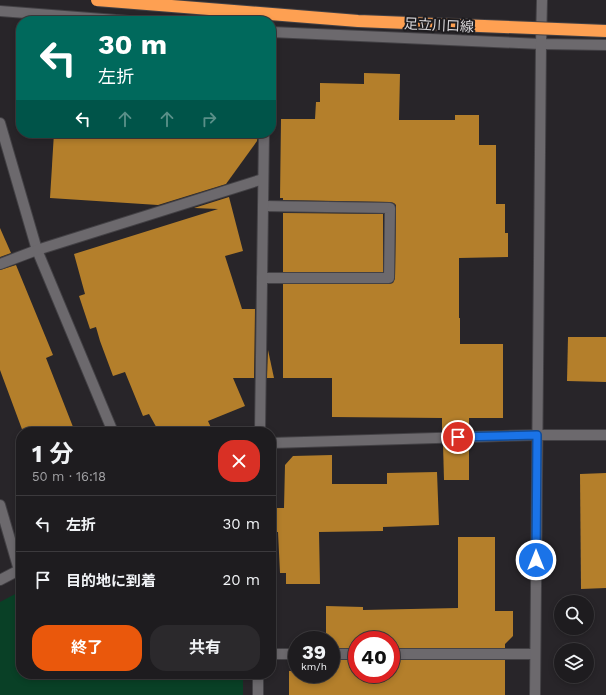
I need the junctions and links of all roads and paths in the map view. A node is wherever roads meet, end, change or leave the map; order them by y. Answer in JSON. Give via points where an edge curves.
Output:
{"nodes":[{"id":1,"x":97,"y":0,"type":"edge"},
{"id":2,"x":542,"y":0,"type":"edge"},
{"id":3,"x":0,"y":11,"type":"edge"},
{"id":4,"x":64,"y":16,"type":"edge"},
{"id":5,"x":606,"y":31,"type":"edge"},
{"id":6,"x":276,"y":32,"type":"edge"},
{"id":7,"x":541,"y":44,"type":"junction"},
{"id":8,"x":606,"y":45,"type":"edge"},
{"id":9,"x":0,"y":123,"type":"edge"},
{"id":10,"x":264,"y":138,"type":"edge"},
{"id":11,"x":263,"y":179,"type":"junction"},
{"id":12,"x":263,"y":206,"type":"junction"},
{"id":13,"x":37,"y":250,"type":"junction"},
{"id":14,"x":0,"y":264,"type":"edge"},
{"id":15,"x":262,"y":278,"type":"junction"},
{"id":16,"x":111,"y":427,"type":"edge"},
{"id":17,"x":260,"y":427,"type":"edge"},
{"id":18,"x":537,"y":435,"type":"junction"},
{"id":19,"x":606,"y":436,"type":"edge"},
{"id":20,"x":276,"y":443,"type":"edge"},
{"id":21,"x":0,"y":505,"type":"edge"},
{"id":22,"x":16,"y":557,"type":"edge"},
{"id":23,"x":16,"y":572,"type":"edge"},
{"id":24,"x":0,"y":580,"type":"edge"},
{"id":25,"x":276,"y":654,"type":"edge"},
{"id":26,"x":288,"y":654,"type":"edge"},
{"id":27,"x":400,"y":654,"type":"edge"},
{"id":28,"x":535,"y":654,"type":"junction"},
{"id":29,"x":258,"y":679,"type":"edge"},
{"id":30,"x":258,"y":695,"type":"edge"},
{"id":31,"x":535,"y":695,"type":"edge"}],
"edges":[{"from":1,"to":5,"type":"highway","bridge":true,"via":[[358,21]]},
{"from":2,"to":7,"type":"street"},
{"from":3,"to":4,"type":"street"},
{"from":6,"to":7,"type":"street","name":"足立川口線"},
{"from":7,"to":8,"type":"street","name":"足立川口線"},
{"from":7,"to":18,"type":"street"},
{"from":9,"to":13,"type":"street"},
{"from":10,"to":11,"type":"street"},
{"from":11,"to":12,"type":"street"},
{"from":11,"to":13,"type":"street"},
{"from":12,"to":15,"type":"street"},
{"from":12,"to":15,"type":"street","via":[[390,208],[389,278]]},
{"from":13,"to":14,"type":"street"},
{"from":13,"to":16,"type":"street"},
{"from":15,"to":17,"type":"street"},
{"from":18,"to":19,"type":"street"},
{"from":18,"to":20,"type":"street"},
{"from":18,"to":28,"type":"street"},
{"from":21,"to":22,"type":"street"},
{"from":23,"to":24,"type":"street"},
{"from":25,"to":26,"type":"street"},
{"from":27,"to":28,"type":"street"},
{"from":28,"to":31,"type":"street"},
{"from":29,"to":30,"type":"street"}]}
